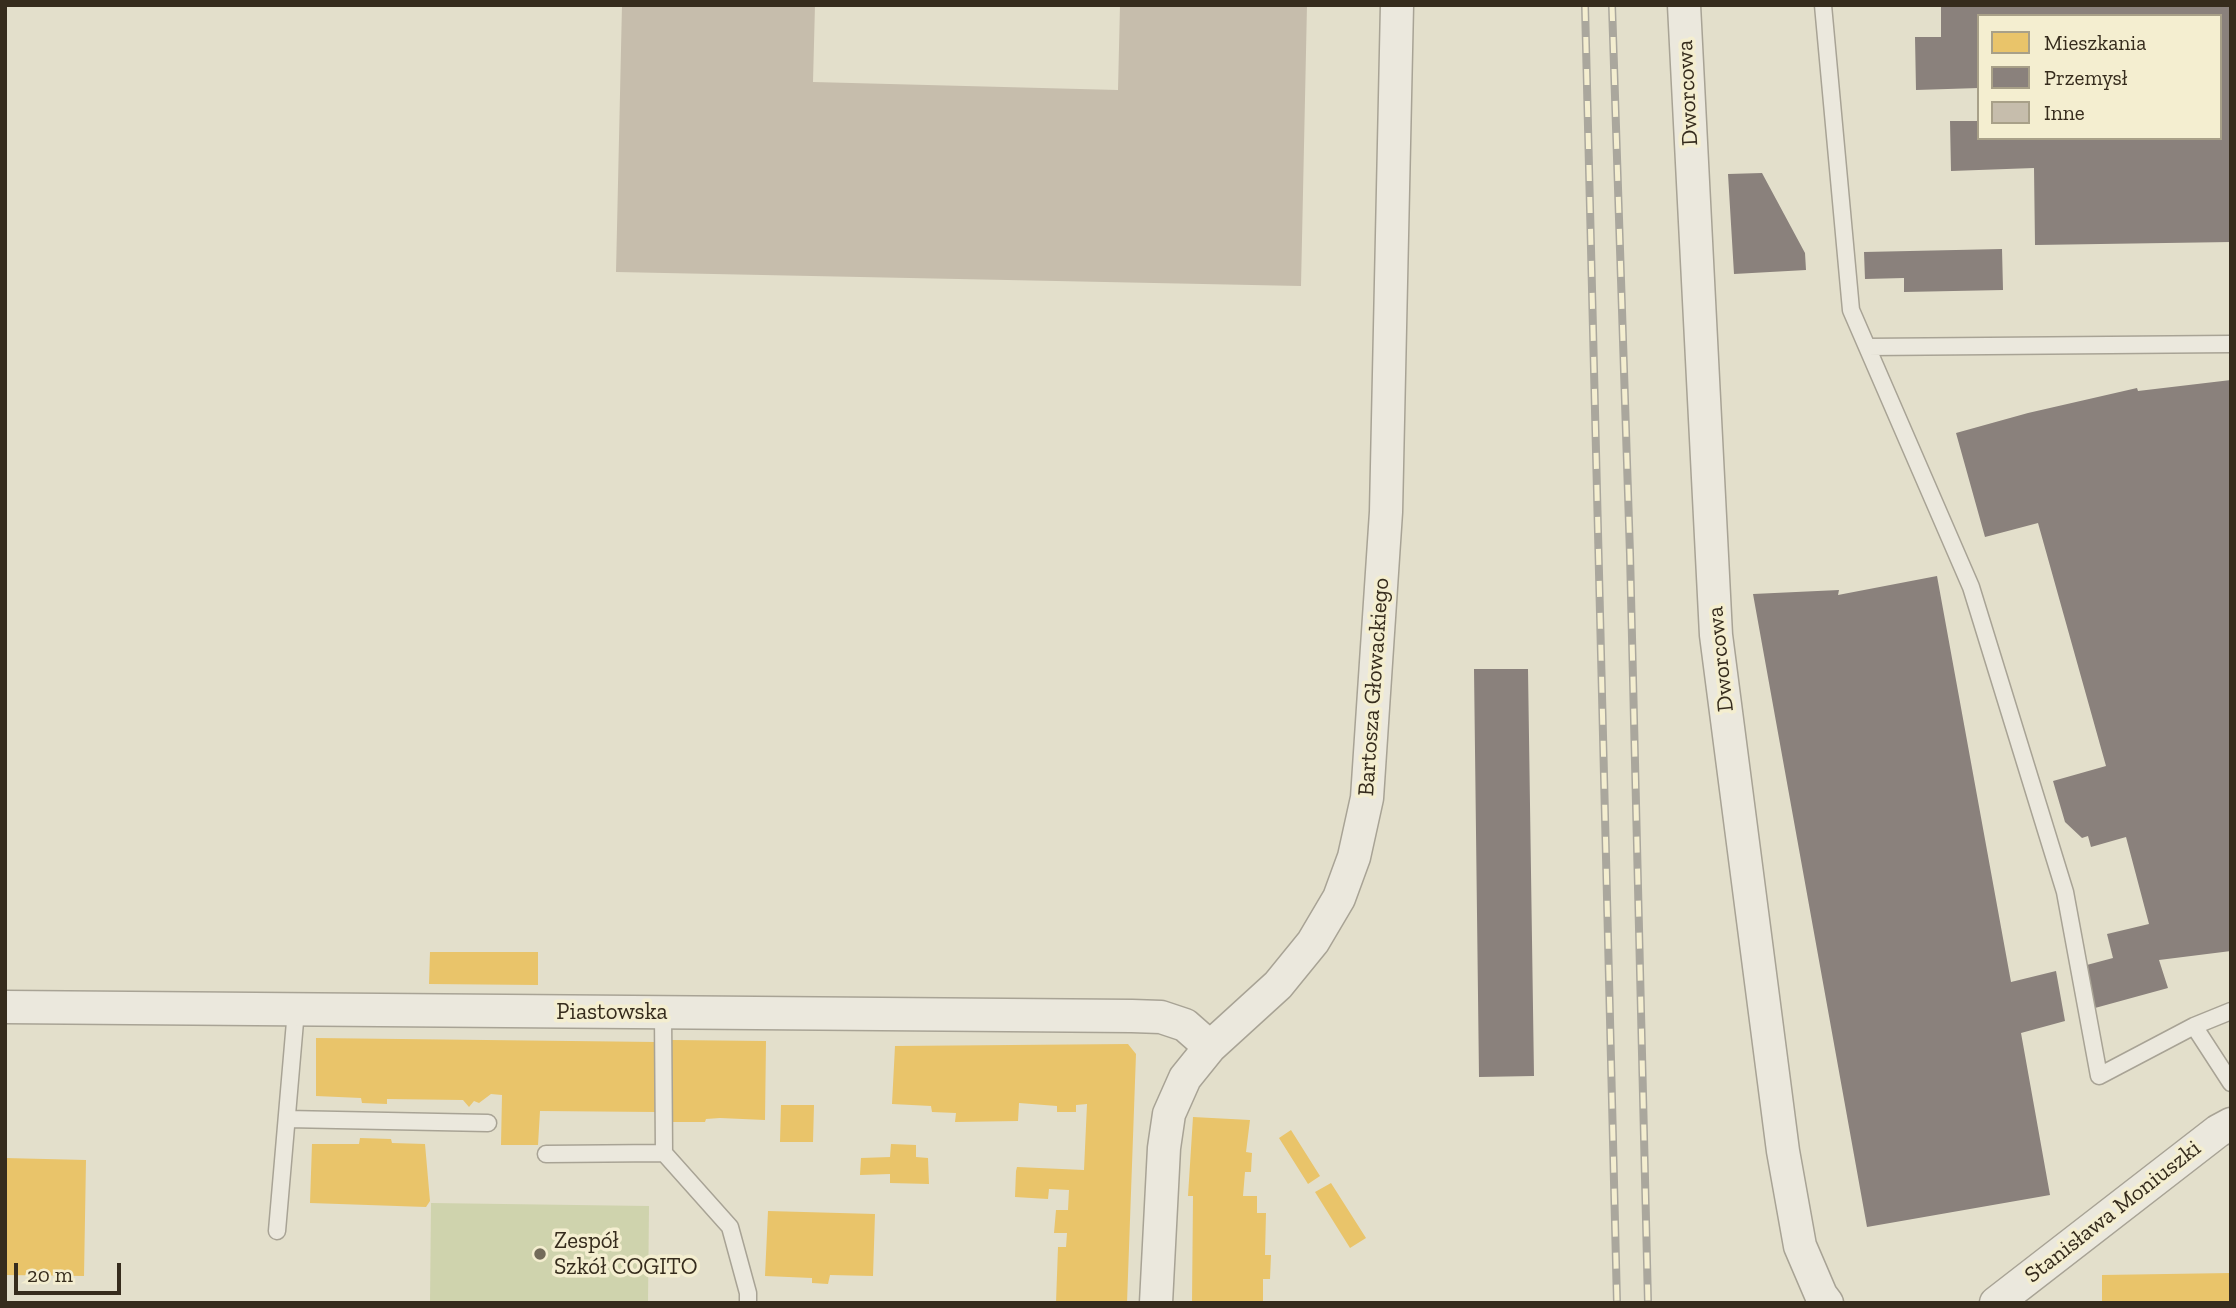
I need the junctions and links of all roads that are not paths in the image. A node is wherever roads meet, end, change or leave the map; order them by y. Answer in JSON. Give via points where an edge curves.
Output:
{"nodes":[{"id":1,"x":1396,"y":5,"type":"edge"},
{"id":2,"x":1684,"y":5,"type":"edge"},
{"id":3,"x":1823,"y":5,"type":"edge"},
{"id":4,"x":2231,"y":344,"type":"edge"},
{"id":5,"x":1867,"y":347,"type":"junction"},
{"id":6,"x":5,"y":1007,"type":"edge"},
{"id":7,"x":296,"y":1010,"type":"junction"},
{"id":8,"x":2231,"y":1011,"type":"edge"},
{"id":9,"x":663,"y":1013,"type":"junction"},
{"id":10,"x":2194,"y":1026,"type":"junction"},
{"id":11,"x":1210,"y":1047,"type":"junction"},
{"id":12,"x":2231,"y":1083,"type":"edge"},
{"id":13,"x":287,"y":1119,"type":"junction"},
{"id":14,"x":488,"y":1123,"type":"dead end"},
{"id":15,"x":2231,"y":1124,"type":"edge"},
{"id":16,"x":664,"y":1153,"type":"junction"},
{"id":17,"x":546,"y":1154,"type":"dead end"},
{"id":18,"x":277,"y":1231,"type":"dead end"},
{"id":19,"x":748,"y":1303,"type":"edge"},
{"id":20,"x":1156,"y":1303,"type":"edge"},
{"id":21,"x":1827,"y":1303,"type":"edge"},
{"id":22,"x":1997,"y":1303,"type":"edge"}],
"edges":[{"from":1,"to":11,"type":"street","name":"Bartosza Głowackiego","via":[[1386,512],[1367,798],[1339,898],[1313,942],[1278,985]]},
{"from":2,"to":21,"type":"street","name":"Dworcowa","via":[[1716,635],[1783,1151],[1800,1246]]},
{"from":3,"to":5,"type":"lane","via":[[1851,310]]},
{"from":4,"to":5,"type":"lane"},
{"from":5,"to":10,"type":"lane","via":[[1971,587],[2065,892],[2099,1076]]},
{"from":6,"to":7,"type":"street","name":"Piastowska"},
{"from":7,"to":9,"type":"street","name":"Piastowska"},
{"from":7,"to":13,"type":"lane"},
{"from":8,"to":10,"type":"lane"},
{"from":9,"to":11,"type":"street","name":"Piastowska","via":[[1161,1017],[1185,1025]]},
{"from":9,"to":16,"type":"lane"},
{"from":10,"to":12,"type":"lane"},
{"from":11,"to":20,"type":"street","name":"Bartosza Głowackiego","via":[[1185,1078],[1169,1114]]},
{"from":13,"to":14,"type":"lane"},
{"from":13,"to":18,"type":"lane"},
{"from":15,"to":22,"type":"street","name":"Stanisława Moniuszki"},
{"from":16,"to":17,"type":"lane"},
{"from":16,"to":19,"type":"lane","via":[[730,1227]]}]}
